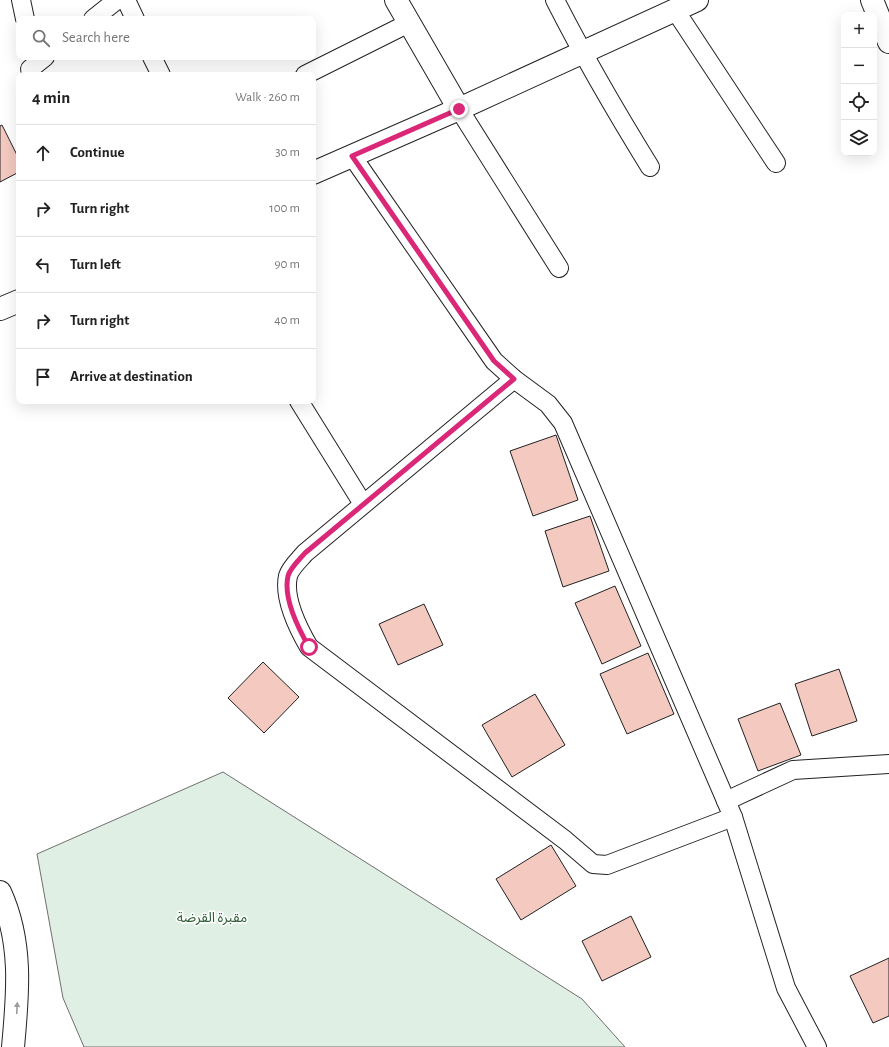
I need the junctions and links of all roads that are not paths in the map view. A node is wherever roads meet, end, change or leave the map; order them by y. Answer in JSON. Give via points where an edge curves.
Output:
{"nodes":[{"id":1,"x":21,"y":0,"type":"edge"},
{"id":2,"x":117,"y":0,"type":"edge"},
{"id":3,"x":126,"y":0,"type":"edge"},
{"id":4,"x":396,"y":0,"type":"edge"},
{"id":5,"x":555,"y":0,"type":"edge"},
{"id":6,"x":697,"y":0,"type":"edge"},
{"id":7,"x":872,"y":0,"type":"edge"},
{"id":8,"x":675,"y":10,"type":"junction"},
{"id":9,"x":24,"y":16,"type":"edge"},
{"id":10,"x":97,"y":16,"type":"edge"},
{"id":11,"x":133,"y":16,"type":"edge"},
{"id":12,"x":409,"y":23,"type":"junction"},
{"id":13,"x":889,"y":42,"type":"edge"},
{"id":14,"x":582,"y":53,"type":"junction"},
{"id":15,"x":40,"y":60,"type":"edge"},
{"id":16,"x":153,"y":60,"type":"edge"},
{"id":17,"x":30,"y":67,"type":"edge"},
{"id":18,"x":159,"y":72,"type":"edge"},
{"id":19,"x":311,"y":72,"type":"edge"},
{"id":20,"x":459,"y":109,"type":"junction"},
{"id":21,"x":352,"y":156,"type":"junction"},
{"id":22,"x":776,"y":163,"type":"dead end"},
{"id":23,"x":650,"y":167,"type":"dead end"},
{"id":24,"x":316,"y":172,"type":"edge"},
{"id":25,"x":559,"y":268,"type":"dead end"},
{"id":26,"x":16,"y":302,"type":"edge"},
{"id":27,"x":0,"y":309,"type":"edge"},
{"id":28,"x":514,"y":379,"type":"junction"},
{"id":29,"x":301,"y":404,"type":"edge"},
{"id":30,"x":363,"y":504,"type":"junction"},
{"id":31,"x":889,"y":764,"type":"edge"},
{"id":32,"x":729,"y":809,"type":"junction"},
{"id":33,"x":0,"y":892,"type":"edge"},
{"id":34,"x":13,"y":1047,"type":"edge"},
{"id":35,"x":817,"y":1047,"type":"edge"}],
"edges":[{"from":1,"to":9,"type":"street"},
{"from":2,"to":10,"type":"street"},
{"from":3,"to":11,"type":"street"},
{"from":4,"to":12,"type":"street"},
{"from":5,"to":14,"type":"street"},
{"from":6,"to":8,"type":"street"},
{"from":7,"to":13,"type":"street"},
{"from":8,"to":14,"type":"street"},
{"from":8,"to":22,"type":"street"},
{"from":12,"to":19,"type":"street"},
{"from":12,"to":20,"type":"street"},
{"from":14,"to":20,"type":"street"},
{"from":14,"to":23,"type":"street"},
{"from":15,"to":17,"type":"street"},
{"from":16,"to":18,"type":"street"},
{"from":20,"to":21,"type":"street"},
{"from":20,"to":25,"type":"street"},
{"from":21,"to":24,"type":"street"},
{"from":21,"to":28,"type":"street","via":[[494,361]]},
{"from":26,"to":27,"type":"street"},
{"from":28,"to":30,"type":"street"},
{"from":28,"to":32,"type":"street","via":[[548,404],[563,423]]},
{"from":29,"to":30,"type":"street"},
{"from":30,"to":32,"type":"street","via":[[305,553],[288,574],[287,589],[297,626],[309,647],[565,840],[593,864],[607,865]]},
{"from":31,"to":32,"type":"street","via":[[793,770]]},
{"from":32,"to":35,"type":"street","via":[[786,988]]},
{"from":34,"to":33,"type":"street","one_way":true,"via":[[18,974],[16,947],[7,907]]}]}
